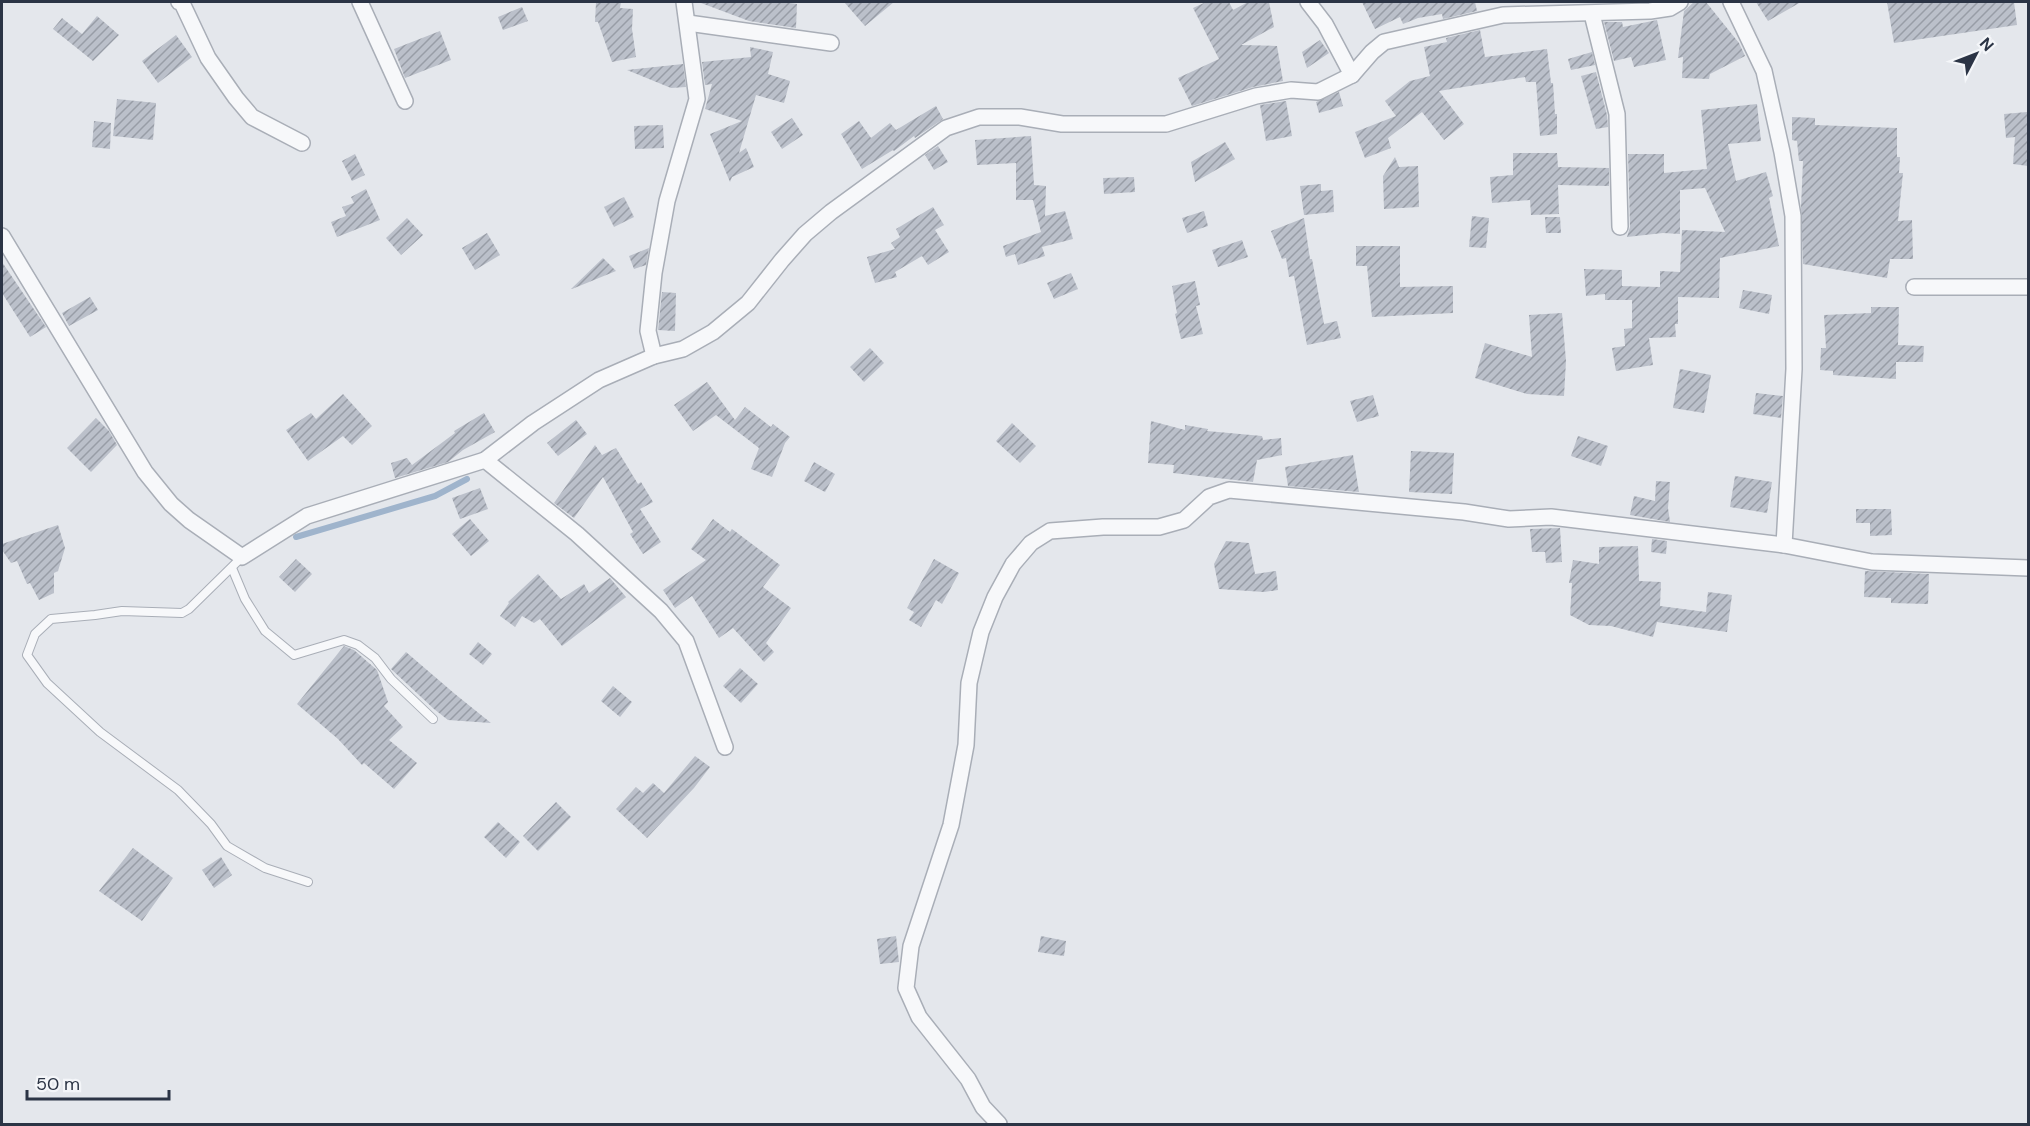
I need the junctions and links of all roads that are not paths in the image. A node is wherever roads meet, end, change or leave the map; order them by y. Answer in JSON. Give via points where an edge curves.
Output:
{"nodes":[{"id":1,"x":179,"y":2,"type":"edge"},
{"id":2,"x":360,"y":2,"type":"edge"},
{"id":3,"x":684,"y":2,"type":"edge"},
{"id":4,"x":1308,"y":2,"type":"edge"},
{"id":5,"x":1680,"y":2,"type":"edge"},
{"id":6,"x":1731,"y":2,"type":"edge"},
{"id":7,"x":1592,"y":14,"type":"junction"},
{"id":8,"x":688,"y":23,"type":"junction"},
{"id":9,"x":831,"y":43,"type":"dead end"},
{"id":10,"x":1352,"y":75,"type":"junction"},
{"id":11,"x":405,"y":101,"type":"dead end"},
{"id":12,"x":302,"y":143,"type":"dead end"},
{"id":13,"x":1620,"y":227,"type":"dead end"},
{"id":14,"x":2,"y":236,"type":"edge"},
{"id":15,"x":1914,"y":287,"type":"dead end"},
{"id":16,"x":2028,"y":287,"type":"edge"},
{"id":17,"x":654,"y":356,"type":"junction"},
{"id":18,"x":485,"y":460,"type":"junction"},
{"id":19,"x":1784,"y":545,"type":"junction"},
{"id":20,"x":237,"y":562,"type":"junction"},
{"id":21,"x":2028,"y":568,"type":"edge"},
{"id":22,"x":433,"y":719,"type":"dead end"},
{"id":23,"x":725,"y":747,"type":"dead end"},
{"id":24,"x":308,"y":882,"type":"dead end"},
{"id":25,"x":999,"y":1125,"type":"edge"}],
"edges":[{"from":1,"to":12,"type":"street","via":[[208,58],[252,117]]},
{"from":2,"to":11,"type":"street"},
{"from":3,"to":8,"type":"street"},
{"from":4,"to":10,"type":"street","via":[[1325,24]]},
{"from":5,"to":7,"type":"street","via":[[1650,11]]},
{"from":6,"to":19,"type":"street","via":[[1764,71],[1793,216],[1794,369]]},
{"from":7,"to":10,"type":"street","via":[[1503,15],[1384,42]]},
{"from":7,"to":13,"type":"street","via":[[1617,114]]},
{"from":8,"to":9,"type":"street"},
{"from":8,"to":17,"type":"street","via":[[697,99],[666,201],[648,331]]},
{"from":10,"to":17,"type":"street","via":[[1318,92],[1291,90],[1256,96],[1166,124],[1062,124],[1020,117],[979,117],[946,128],[805,234],[748,303],[713,333],[683,349]]},
{"from":14,"to":20,"type":"street","via":[[145,472],[171,504]]},
{"from":15,"to":16,"type":"street"},
{"from":17,"to":18,"type":"street","via":[[599,380]]},
{"from":18,"to":20,"type":"street","via":[[307,516]]},
{"from":18,"to":23,"type":"street","via":[[577,534],[661,611],[686,641]]},
{"from":19,"to":21,"type":"street","via":[[1872,562]]},
{"from":19,"to":25,"type":"street","via":[[1551,517],[1509,519],[1229,490],[1209,497],[1184,520],[1159,527],[1103,526],[1050,531],[1031,543],[1013,564],[981,632],[969,683],[966,745],[951,825],[911,946],[906,988],[919,1017]]},
{"from":20,"to":22,"type":"lane","via":[[245,599],[265,631],[294,656],[344,640],[358,645]]},
{"from":20,"to":24,"type":"lane","via":[[182,613],[122,611],[51,619],[35,634],[27,655],[46,683],[100,732],[178,790],[227,846],[265,868]]}]}
